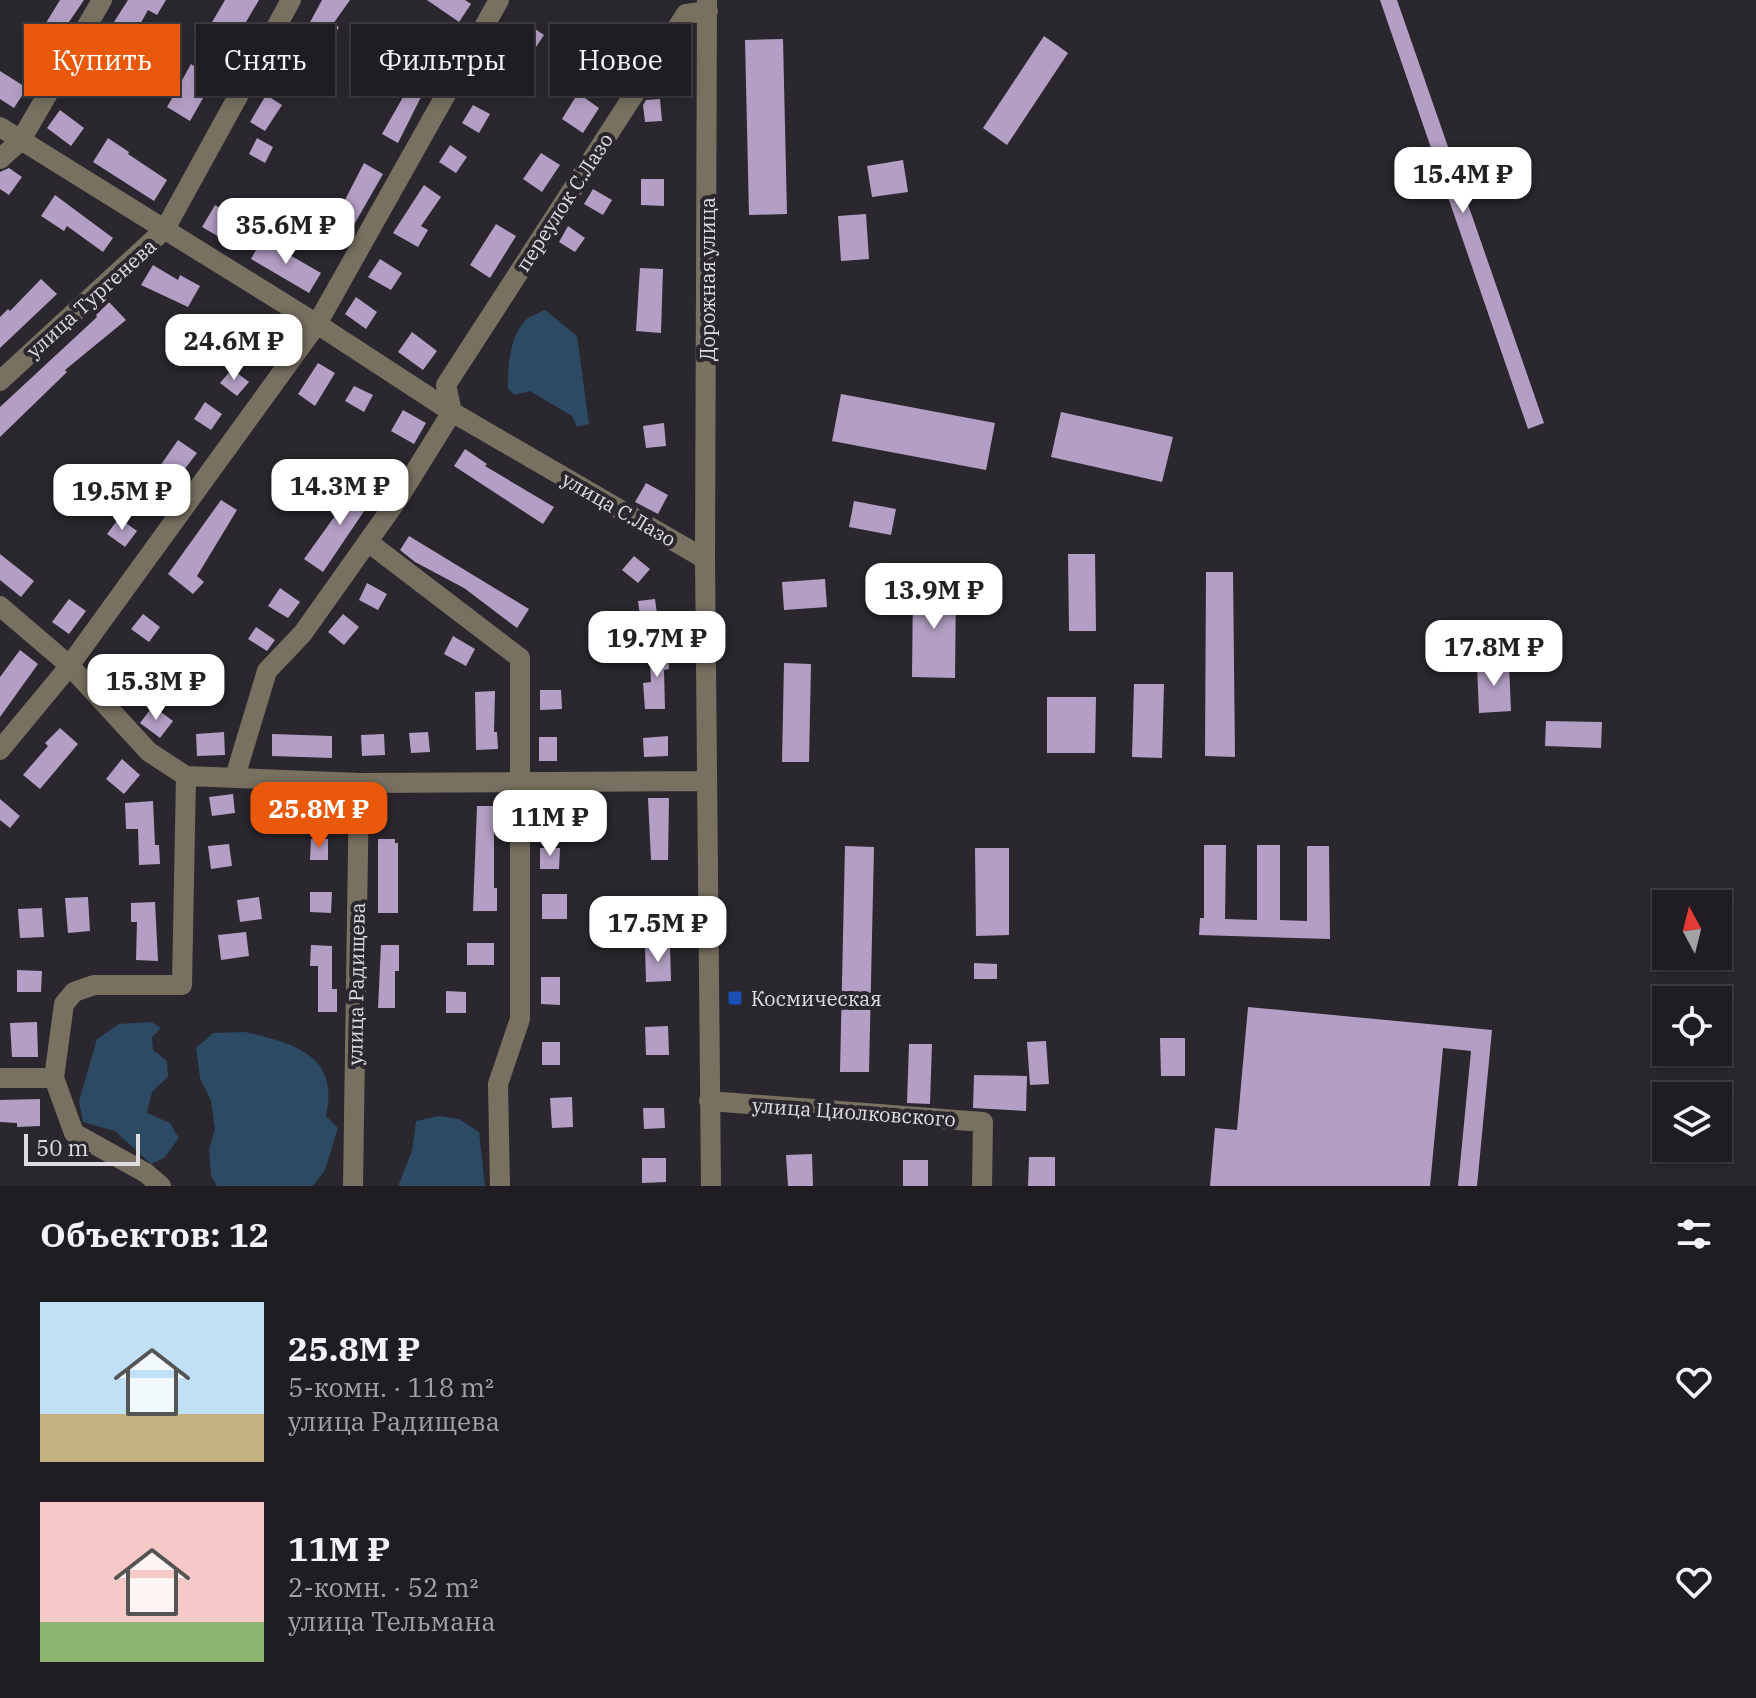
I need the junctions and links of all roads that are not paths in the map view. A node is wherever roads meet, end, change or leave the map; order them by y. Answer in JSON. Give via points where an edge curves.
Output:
{"nodes":[{"id":1,"x":102,"y":0,"type":"edge"},
{"id":2,"x":291,"y":0,"type":"edge"},
{"id":3,"x":499,"y":0,"type":"edge"},
{"id":4,"x":708,"y":5,"type":"edge"},
{"id":5,"x":0,"y":127,"type":"edge"},
{"id":6,"x":21,"y":140,"type":"junction"},
{"id":7,"x":0,"y":159,"type":"edge"},
{"id":8,"x":165,"y":229,"type":"junction"},
{"id":9,"x":317,"y":324,"type":"junction"},
{"id":10,"x":0,"y":381,"type":"edge"},
{"id":11,"x":452,"y":412,"type":"junction"},
{"id":12,"x":368,"y":542,"type":"junction"},
{"id":13,"x":705,"y":559,"type":"junction"},
{"id":14,"x":0,"y":606,"type":"edge"},
{"id":15,"x":69,"y":665,"type":"junction"},
{"id":16,"x":0,"y":750,"type":"edge"},
{"id":17,"x":186,"y":776,"type":"junction"},
{"id":18,"x":235,"y":777,"type":"junction"},
{"id":19,"x":521,"y":781,"type":"junction"},
{"id":20,"x":707,"y":781,"type":"junction"},
{"id":21,"x":359,"y":783,"type":"junction"},
{"id":22,"x":0,"y":1078,"type":"edge"},
{"id":23,"x":54,"y":1078,"type":"junction"},
{"id":24,"x":709,"y":1101,"type":"junction"},
{"id":25,"x":161,"y":1186,"type":"edge"},
{"id":26,"x":353,"y":1186,"type":"edge"},
{"id":27,"x":500,"y":1186,"type":"edge"},
{"id":28,"x":711,"y":1186,"type":"edge"},
{"id":29,"x":982,"y":1186,"type":"edge"}],
"edges":[{"from":1,"to":6,"type":"street"},
{"from":2,"to":8,"type":"street","name":"улица Тургенева"},
{"from":3,"to":9,"type":"street"},
{"from":4,"to":11,"type":"street","name":"переулок С.Лазо","via":[[686,14],[446,385]]},
{"from":4,"to":13,"type":"street","name":"Дорожная улица"},
{"from":5,"to":6,"type":"street","name":"улица С.Лазо"},
{"from":6,"to":7,"type":"street"},
{"from":6,"to":8,"type":"street","name":"улица С.Лазо"},
{"from":8,"to":9,"type":"street","name":"улица С.Лазо"},
{"from":8,"to":10,"type":"street","name":"улица Тургенева"},
{"from":9,"to":11,"type":"street","name":"улица С.Лазо"},
{"from":9,"to":15,"type":"street"},
{"from":11,"to":12,"type":"street"},
{"from":11,"to":13,"type":"street","name":"улица С.Лазо"},
{"from":12,"to":18,"type":"street","via":[[303,633],[267,671]]},
{"from":12,"to":19,"type":"street","via":[[520,658]]},
{"from":13,"to":20,"type":"street"},
{"from":14,"to":15,"type":"street"},
{"from":15,"to":16,"type":"street"},
{"from":15,"to":17,"type":"street","via":[[149,752]]},
{"from":17,"to":18,"type":"street"},
{"from":17,"to":23,"type":"street","via":[[182,985],[94,985],[74,992],[64,1004]]},
{"from":18,"to":21,"type":"street"},
{"from":19,"to":20,"type":"street"},
{"from":19,"to":21,"type":"street"},
{"from":19,"to":27,"type":"street","via":[[520,1019],[498,1084]]},
{"from":20,"to":24,"type":"street"},
{"from":21,"to":26,"type":"street","name":"улица Радищева"},
{"from":22,"to":23,"type":"street"},
{"from":23,"to":25,"type":"street","via":[[74,1133]]},
{"from":24,"to":28,"type":"street"},
{"from":24,"to":29,"type":"street","name":"улица Циолковского","via":[[983,1122]]}]}
